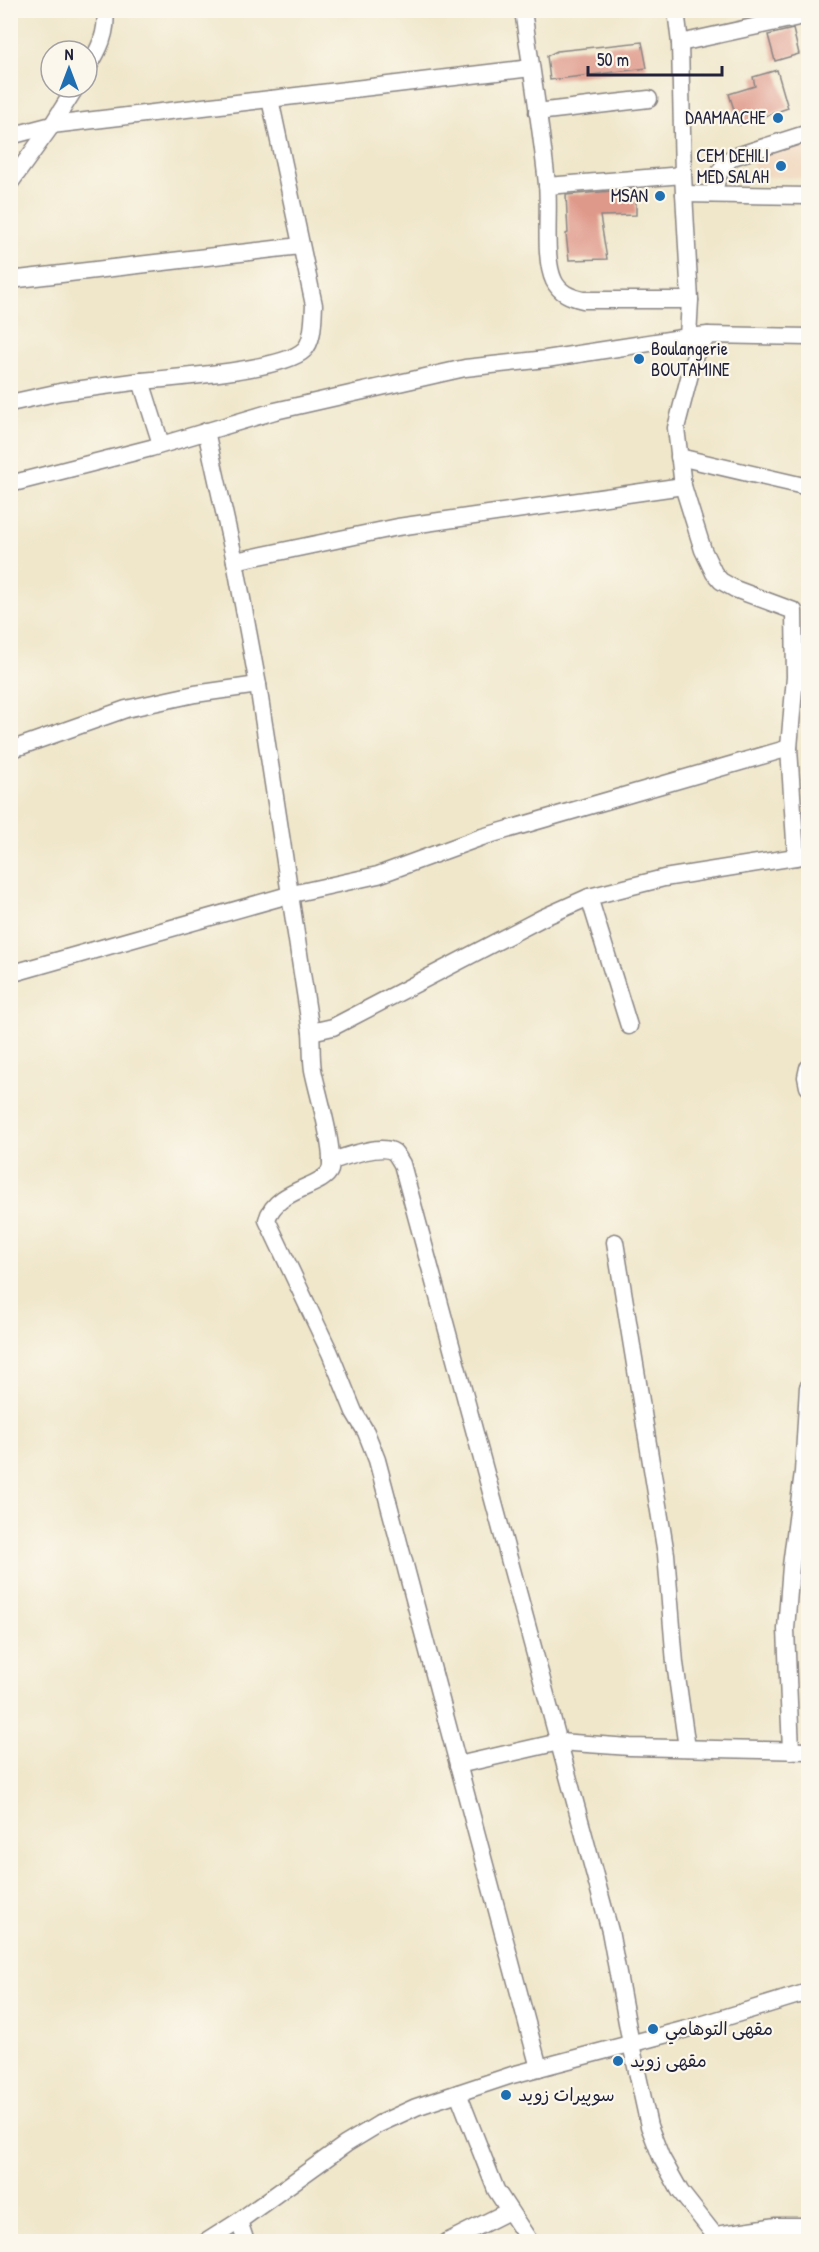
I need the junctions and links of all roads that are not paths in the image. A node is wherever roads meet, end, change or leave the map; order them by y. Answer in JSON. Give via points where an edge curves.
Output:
{"nodes":[{"id":1,"x":105,"y":10,"type":"edge"},
{"id":2,"x":523,"y":10,"type":"edge"},
{"id":3,"x":676,"y":10,"type":"edge"},
{"id":4,"x":808,"y":15,"type":"edge"},
{"id":5,"x":680,"y":43,"type":"junction"},
{"id":6,"x":99,"y":47,"type":"edge"},
{"id":7,"x":531,"y":68,"type":"junction"},
{"id":8,"x":68,"y":99,"type":"edge"},
{"id":9,"x":270,"y":99,"type":"junction"},
{"id":10,"x":650,"y":99,"type":"dead end"},
{"id":11,"x":537,"y":112,"type":"junction"},
{"id":12,"x":52,"y":125,"type":"junction"},
{"id":13,"x":808,"y":133,"type":"edge"},
{"id":14,"x":10,"y":136,"type":"edge"},
{"id":15,"x":683,"y":176,"type":"junction"},
{"id":16,"x":10,"y":183,"type":"edge"},
{"id":17,"x":547,"y":186,"type":"junction"},
{"id":18,"x":684,"y":194,"type":"junction"},
{"id":19,"x":714,"y":194,"type":"junction"},
{"id":20,"x":808,"y":196,"type":"edge"},
{"id":21,"x":300,"y":246,"type":"junction"},
{"id":22,"x":10,"y":280,"type":"edge"},
{"id":23,"x":690,"y":300,"type":"junction"},
{"id":24,"x":708,"y":335,"type":"junction"},
{"id":25,"x":688,"y":337,"type":"junction"},
{"id":26,"x":808,"y":337,"type":"edge"},
{"id":27,"x":141,"y":381,"type":"junction"},
{"id":28,"x":10,"y":402,"type":"edge"},
{"id":29,"x":206,"y":431,"type":"junction"},
{"id":30,"x":161,"y":444,"type":"junction"},
{"id":31,"x":679,"y":457,"type":"junction"},
{"id":32,"x":10,"y":484,"type":"edge"},
{"id":33,"x":683,"y":486,"type":"junction"},
{"id":34,"x":808,"y":487,"type":"edge"},
{"id":35,"x":236,"y":561,"type":"junction"},
{"id":36,"x":801,"y":613,"type":"edge"},
{"id":37,"x":802,"y":678,"type":"edge"},
{"id":38,"x":258,"y":685,"type":"junction"},
{"id":39,"x":789,"y":748,"type":"junction"},
{"id":40,"x":10,"y":750,"type":"edge"},
{"id":41,"x":802,"y":856,"type":"edge"},
{"id":42,"x":292,"y":894,"type":"junction"},
{"id":43,"x":589,"y":897,"type":"junction"},
{"id":44,"x":10,"y":974,"type":"edge"},
{"id":45,"x":628,"y":1026,"type":"dead end"},
{"id":46,"x":311,"y":1032,"type":"junction"},
{"id":47,"x":808,"y":1068,"type":"edge"},
{"id":48,"x":808,"y":1087,"type":"edge"},
{"id":49,"x":331,"y":1161,"type":"junction"},
{"id":50,"x":615,"y":1242,"type":"dead end"},
{"id":51,"x":808,"y":1387,"type":"edge"},
{"id":52,"x":559,"y":1742,"type":"junction"},
{"id":53,"x":687,"y":1749,"type":"junction"},
{"id":54,"x":791,"y":1750,"type":"junction"},
{"id":55,"x":808,"y":1751,"type":"edge"},
{"id":56,"x":458,"y":1765,"type":"junction"},
{"id":57,"x":808,"y":1992,"type":"edge"},
{"id":58,"x":631,"y":2044,"type":"junction"},
{"id":59,"x":539,"y":2068,"type":"junction"},
{"id":60,"x":458,"y":2093,"type":"junction"},
{"id":61,"x":509,"y":2211,"type":"junction"},
{"id":62,"x":239,"y":2221,"type":"junction"},
{"id":63,"x":808,"y":2226,"type":"edge"},
{"id":64,"x":718,"y":2238,"type":"edge"},
{"id":65,"x":206,"y":2241,"type":"edge"},
{"id":66,"x":246,"y":2241,"type":"edge"},
{"id":67,"x":447,"y":2241,"type":"edge"},
{"id":68,"x":530,"y":2241,"type":"edge"}],
"edges":[{"from":1,"to":6,"type":"street","via":[[107,25]]},
{"from":2,"to":7,"type":"street"},
{"from":3,"to":5,"type":"street"},
{"from":4,"to":5,"type":"street"},
{"from":5,"to":15,"type":"street"},
{"from":7,"to":9,"type":"street"},
{"from":7,"to":11,"type":"street"},
{"from":8,"to":12,"type":"street"},
{"from":9,"to":12,"type":"street"},
{"from":9,"to":21,"type":"street"},
{"from":10,"to":11,"type":"street"},
{"from":11,"to":17,"type":"street"},
{"from":12,"to":14,"type":"street"},
{"from":12,"to":16,"type":"street"},
{"from":13,"to":19,"type":"street","via":[[733,157],[723,164]]},
{"from":15,"to":17,"type":"street"},
{"from":15,"to":18,"type":"street"},
{"from":17,"to":23,"type":"street","via":[[549,265],[560,290],[583,300]]},
{"from":18,"to":19,"type":"street"},
{"from":18,"to":23,"type":"street"},
{"from":19,"to":20,"type":"street"},
{"from":21,"to":22,"type":"street"},
{"from":21,"to":27,"type":"street","via":[[314,305],[306,349],[290,359]]},
{"from":23,"to":25,"type":"street"},
{"from":24,"to":25,"type":"street"},
{"from":24,"to":26,"type":"street"},
{"from":24,"to":31,"type":"street","via":[[695,355],[676,428]]},
{"from":25,"to":29,"type":"street","via":[[465,368],[275,411]]},
{"from":27,"to":28,"type":"street"},
{"from":27,"to":30,"type":"street"},
{"from":29,"to":30,"type":"street"},
{"from":29,"to":35,"type":"street"},
{"from":30,"to":32,"type":"street"},
{"from":31,"to":33,"type":"street"},
{"from":31,"to":34,"type":"street"},
{"from":33,"to":35,"type":"street","via":[[398,527]]},
{"from":33,"to":36,"type":"street","via":[[703,550],[721,581]]},
{"from":35,"to":38,"type":"street"},
{"from":36,"to":37,"type":"street"},
{"from":37,"to":39,"type":"street"},
{"from":38,"to":40,"type":"street","via":[[126,709]]},
{"from":38,"to":42,"type":"street"},
{"from":39,"to":41,"type":"street"},
{"from":39,"to":42,"type":"street","via":[[482,837],[378,875]]},
{"from":41,"to":43,"type":"street","via":[[664,878]]},
{"from":42,"to":44,"type":"street"},
{"from":42,"to":46,"type":"street"},
{"from":43,"to":45,"type":"street"},
{"from":43,"to":46,"type":"street","via":[[333,1027]]},
{"from":46,"to":49,"type":"street","via":[[313,1067]]},
{"from":47,"to":48,"type":"street"},
{"from":49,"to":52,"type":"street","via":[[386,1150],[395,1153],[402,1164]]},
{"from":49,"to":56,"type":"street","via":[[330,1172],[286,1196],[270,1210],[267,1220],[377,1460]]},
{"from":50,"to":53,"type":"street","via":[[666,1554]]},
{"from":51,"to":54,"type":"street","via":[[786,1629]]},
{"from":52,"to":53,"type":"street"},
{"from":52,"to":56,"type":"street"},
{"from":52,"to":58,"type":"street","via":[[610,1931]]},
{"from":53,"to":54,"type":"street"},
{"from":54,"to":55,"type":"street"},
{"from":56,"to":59,"type":"street"},
{"from":57,"to":58,"type":"street"},
{"from":58,"to":59,"type":"street"},
{"from":58,"to":64,"type":"street","via":[[649,2126],[661,2157],[680,2191]]},
{"from":59,"to":60,"type":"street"},
{"from":60,"to":61,"type":"street","via":[[496,2190]]},
{"from":60,"to":62,"type":"street","via":[[379,2124]]},
{"from":61,"to":67,"type":"street"},
{"from":61,"to":68,"type":"street"},
{"from":62,"to":65,"type":"street"},
{"from":62,"to":66,"type":"street"},
{"from":63,"to":64,"type":"street","via":[[776,2226]]}]}
